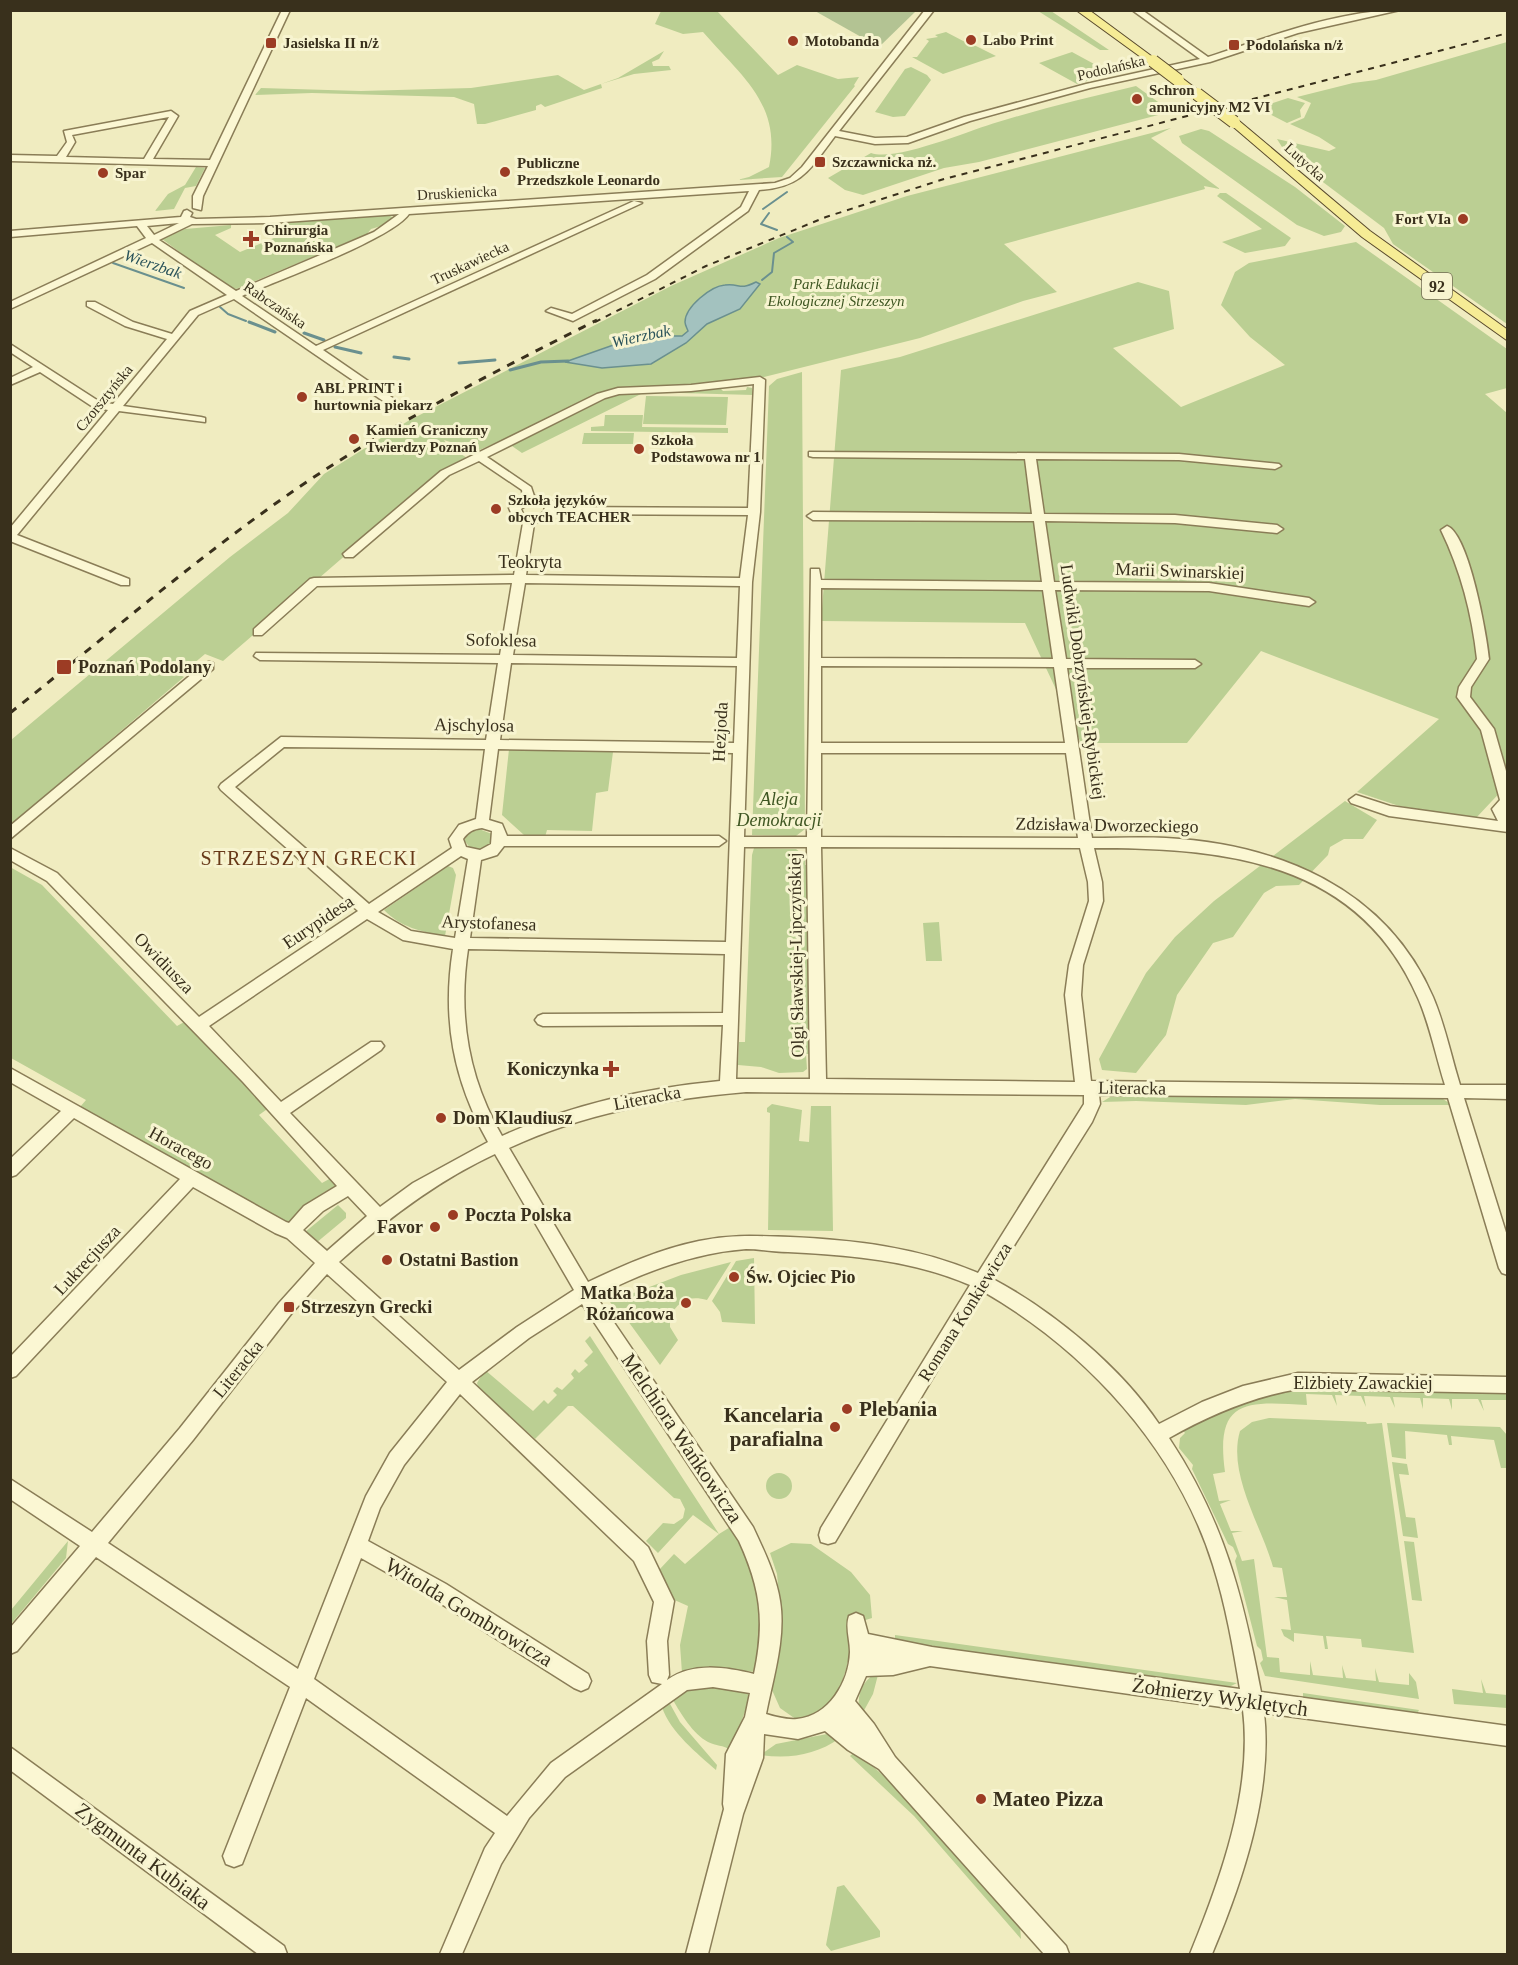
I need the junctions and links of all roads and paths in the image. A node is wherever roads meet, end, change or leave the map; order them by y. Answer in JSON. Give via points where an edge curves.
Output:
{"nodes":[{"id":1,"x":286,"y":10,"type":"edge"},
{"id":2,"x":930,"y":10,"type":"edge"},
{"id":3,"x":1081,"y":10,"type":"edge"},
{"id":4,"x":1136,"y":10,"type":"edge"},
{"id":5,"x":1396,"y":10,"type":"edge"},
{"id":6,"x":1207,"y":60,"type":"junction"},
{"id":7,"x":833,"y":133,"type":"junction"},
{"id":8,"x":10,"y":158,"type":"edge"},
{"id":9,"x":60,"y":159,"type":"junction"},
{"id":10,"x":147,"y":162,"type":"junction"},
{"id":11,"x":214,"y":163,"type":"junction"},
{"id":12,"x":754,"y":190,"type":"junction"},
{"id":13,"x":637,"y":203,"type":"dead end"},
{"id":14,"x":198,"y":208,"type":"junction"},
{"id":15,"x":212,"y":211,"type":"junction"},
{"id":16,"x":405,"y":212,"type":"junction"},
{"id":17,"x":188,"y":218,"type":"junction"},
{"id":18,"x":236,"y":219,"type":"junction"},
{"id":19,"x":204,"y":221,"type":"junction"},
{"id":20,"x":141,"y":225,"type":"junction"},
{"id":21,"x":10,"y":234,"type":"edge"},
{"id":22,"x":152,"y":239,"type":"junction"},
{"id":23,"x":234,"y":295,"type":"junction"},
{"id":24,"x":91,"y":304,"type":"dead end"},
{"id":25,"x":10,"y":306,"type":"edge"},
{"id":26,"x":550,"y":311,"type":"dead end"},
{"id":27,"x":172,"y":337,"type":"junction"},
{"id":28,"x":1508,"y":338,"type":"edge"},
{"id":29,"x":10,"y":347,"type":"edge"},
{"id":30,"x":315,"y":350,"type":"junction"},
{"id":31,"x":40,"y":368,"type":"junction"},
{"id":32,"x":10,"y":382,"type":"edge"},
{"id":33,"x":396,"y":405,"type":"dead end"},
{"id":34,"x":114,"y":408,"type":"junction"},
{"id":35,"x":201,"y":420,"type":"dead end"},
{"id":36,"x":813,"y":454,"type":"dead end"},
{"id":37,"x":479,"y":456,"type":"junction"},
{"id":38,"x":1030,"y":457,"type":"junction"},
{"id":39,"x":1275,"y":466,"type":"dead end"},
{"id":40,"x":529,"y":499,"type":"junction"},
{"id":41,"x":552,"y":510,"type":"junction"},
{"id":42,"x":754,"y":512,"type":"junction"},
{"id":43,"x":813,"y":516,"type":"dead end"},
{"id":44,"x":1040,"y":518,"type":"junction"},
{"id":45,"x":529,"y":521,"type":"junction"},
{"id":46,"x":1278,"y":529,"type":"dead end"},
{"id":47,"x":1447,"y":530,"type":"dead end"},
{"id":48,"x":10,"y":537,"type":"edge"},
{"id":49,"x":349,"y":554,"type":"dead end"},
{"id":50,"x":815,"y":578,"type":"joint"},
{"id":51,"x":519,"y":579,"type":"junction"},
{"id":52,"x":125,"y":582,"type":"dead end"},
{"id":53,"x":746,"y":582,"type":"junction"},
{"id":54,"x":1049,"y":586,"type":"junction"},
{"id":55,"x":1309,"y":602,"type":"dead end"},
{"id":56,"x":258,"y":632,"type":"dead end"},
{"id":57,"x":260,"y":656,"type":"dead end"},
{"id":58,"x":505,"y":658,"type":"junction"},
{"id":59,"x":743,"y":662,"type":"junction"},
{"id":60,"x":814,"y":662,"type":"junction"},
{"id":61,"x":1062,"y":663,"type":"junction"},
{"id":62,"x":1194,"y":664,"type":"dead end"},
{"id":63,"x":208,"y":666,"type":"dead end"},
{"id":64,"x":492,"y":743,"type":"junction"},
{"id":65,"x":738,"y":748,"type":"junction"},
{"id":66,"x":814,"y":748,"type":"junction"},
{"id":67,"x":1072,"y":748,"type":"junction"},
{"id":68,"x":226,"y":787,"type":"joint"},
{"id":69,"x":1356,"y":800,"type":"dead end"},
{"id":70,"x":482,"y":823,"type":"junction"},
{"id":71,"x":1508,"y":826,"type":"edge"},
{"id":72,"x":10,"y":834,"type":"edge"},
{"id":73,"x":501,"y":841,"type":"junction"},
{"id":74,"x":719,"y":841,"type":"dead end"},
{"id":75,"x":736,"y":842,"type":"junction"},
{"id":76,"x":814,"y":843,"type":"junction"},
{"id":77,"x":1086,"y":843,"type":"junction"},
{"id":78,"x":468,"y":853,"type":"junction"},
{"id":79,"x":10,"y":854,"type":"edge"},
{"id":80,"x":368,"y":912,"type":"junction"},
{"id":81,"x":462,"y":943,"type":"junction"},
{"id":82,"x":733,"y":948,"type":"junction"},
{"id":83,"x":730,"y":1019,"type":"junction"},
{"id":84,"x":543,"y":1020,"type":"dead end"},
{"id":85,"x":197,"y":1026,"type":"junction"},
{"id":86,"x":376,"y":1046,"type":"dead end"},
{"id":87,"x":10,"y":1074,"type":"edge"},
{"id":88,"x":818,"y":1085,"type":"junction"},
{"id":89,"x":728,"y":1086,"type":"junction"},
{"id":90,"x":1088,"y":1087,"type":"junction"},
{"id":91,"x":1454,"y":1091,"type":"junction"},
{"id":92,"x":1508,"y":1092,"type":"edge"},
{"id":93,"x":72,"y":1109,"type":"junction"},
{"id":94,"x":279,"y":1112,"type":"junction"},
{"id":95,"x":498,"y":1144,"type":"junction"},
{"id":96,"x":10,"y":1170,"type":"edge"},
{"id":97,"x":192,"y":1177,"type":"junction"},
{"id":98,"x":349,"y":1188,"type":"junction"},
{"id":99,"x":379,"y":1217,"type":"junction"},
{"id":100,"x":294,"y":1232,"type":"junction"},
{"id":101,"x":327,"y":1263,"type":"junction"},
{"id":102,"x":1508,"y":1268,"type":"edge"},
{"id":103,"x":983,"y":1283,"type":"junction"},
{"id":104,"x":584,"y":1292,"type":"junction"},
{"id":105,"x":10,"y":1370,"type":"edge"},
{"id":106,"x":459,"y":1381,"type":"junction"},
{"id":107,"x":1508,"y":1385,"type":"edge"},
{"id":108,"x":1157,"y":1435,"type":"junction"},
{"id":109,"x":10,"y":1488,"type":"edge"},
{"id":110,"x":828,"y":1534,"type":"dead end"},
{"id":111,"x":92,"y":1545,"type":"junction"},
{"id":112,"x":356,"y":1545,"type":"junction"},
{"id":113,"x":10,"y":1644,"type":"edge"},
{"id":114,"x":932,"y":1657,"type":"junction"},
{"id":115,"x":859,"y":1666,"type":"junction"},
{"id":116,"x":660,"y":1675,"type":"dead end"},
{"id":117,"x":581,"y":1681,"type":"dead end"},
{"id":118,"x":303,"y":1684,"type":"junction"},
{"id":119,"x":763,"y":1686,"type":"junction"},
{"id":120,"x":1252,"y":1701,"type":"junction"},
{"id":121,"x":843,"y":1702,"type":"junction"},
{"id":122,"x":826,"y":1718,"type":"junction"},
{"id":123,"x":754,"y":1721,"type":"junction"},
{"id":124,"x":1508,"y":1736,"type":"edge"},
{"id":125,"x":10,"y":1757,"type":"edge"},
{"id":126,"x":888,"y":1764,"type":"junction"},
{"id":127,"x":509,"y":1830,"type":"junction"},
{"id":128,"x":234,"y":1856,"type":"dead end"},
{"id":129,"x":276,"y":1954,"type":"edge"},
{"id":130,"x":451,"y":1954,"type":"edge"},
{"id":131,"x":697,"y":1954,"type":"edge"},
{"id":132,"x":1058,"y":1954,"type":"edge"},
{"id":133,"x":1201,"y":1954,"type":"edge"}],
"edges":[{"from":1,"to":11,"type":"street"},
{"from":2,"to":7,"type":"street"},
{"from":3,"to":28,"type":"main road","name":"Lutycka","number":"92","bridge":true,"via":[[1234,122],[1366,234]]},
{"from":4,"to":6,"type":"street"},
{"from":5,"to":6,"type":"street","name":"Podolańska","via":[[1282,35]]},
{"from":6,"to":7,"type":"street","name":"Podolańska","via":[[1089,86],[908,140],[875,141]]},
{"from":7,"to":12,"type":"street","name":"Druskienicka","via":[[805,169],[787,183]]},
{"from":8,"to":9,"type":"street"},
{"from":9,"to":10,"type":"street"},
{"from":9,"to":10,"type":"street","via":[[71,142],[67,133],[171,114],[174,116]]},
{"from":10,"to":11,"type":"street"},
{"from":11,"to":14,"type":"street","via":[[198,196]]},
{"from":12,"to":16,"type":"street","name":"Druskienicka"},
{"from":12,"to":26,"type":"street","via":[[745,209],[672,263],[573,318]]},
{"from":13,"to":30,"type":"street","name":"Truskawiecka"},
{"from":14,"to":15,"type":"street","name":"Druskienicka"},
{"from":14,"to":17,"type":"street"},
{"from":15,"to":18,"type":"street","name":"Druskienicka"},
{"from":15,"to":19,"type":"street"},
{"from":16,"to":18,"type":"street","name":"Druskienicka"},
{"from":16,"to":23,"type":"street","name":"Czorsztyńska","via":[[376,234]]},
{"from":17,"to":19,"type":"street","name":"Druskienicka"},
{"from":17,"to":20,"type":"street"},
{"from":17,"to":22,"type":"street"},
{"from":18,"to":19,"type":"street","name":"Druskienicka"},
{"from":20,"to":21,"type":"street"},
{"from":20,"to":22,"type":"street","name":"Rabczańska"},
{"from":22,"to":23,"type":"street","name":"Rabczańska"},
{"from":22,"to":25,"type":"street"},
{"from":23,"to":27,"type":"street","name":"Czorsztyńska","via":[[194,313]]},
{"from":23,"to":30,"type":"street","name":"Rabczańska"},
{"from":24,"to":27,"type":"street","via":[[129,324]]},
{"from":27,"to":34,"type":"street","name":"Czorsztyńska"},
{"from":29,"to":31,"type":"street"},
{"from":30,"to":33,"type":"street","name":"Rabczańska"},
{"from":31,"to":32,"type":"street"},
{"from":31,"to":34,"type":"street","via":[[98,405]]},
{"from":34,"to":35,"type":"street"},
{"from":34,"to":48,"type":"street","name":"Czorsztyńska"},
{"from":36,"to":38,"type":"street"},
{"from":37,"to":40,"type":"street","via":[[526,489]]},
{"from":37,"to":42,"type":"street","name":"Hezjoda","via":[[612,392],[760,380]]},
{"from":37,"to":49,"type":"street","via":[[441,475]]},
{"from":38,"to":39,"type":"street","via":[[1179,457]]},
{"from":38,"to":44,"type":"street","name":"Ludwiki Dobrzyńskiej-Rybickiej"},
{"from":40,"to":41,"type":"street","via":[[546,501]]},
{"from":40,"to":45,"type":"street","via":[[516,506],[514,512],[519,519]]},
{"from":41,"to":42,"type":"street"},
{"from":41,"to":45,"type":"street","via":[[547,517]]},
{"from":42,"to":53,"type":"street","name":"Hezjoda"},
{"from":43,"to":44,"type":"street"},
{"from":44,"to":46,"type":"street","via":[[1175,519]]},
{"from":44,"to":54,"type":"street","name":"Ludwiki Dobrzyńskiej-Rybickiej"},
{"from":45,"to":51,"type":"street"},
{"from":47,"to":71,"type":"street","via":[[1469,587],[1483,658],[1463,697],[1487,729],[1507,801],[1499,809]]},
{"from":48,"to":52,"type":"street"},
{"from":50,"to":54,"type":"street","name":"Marii Swinarskiej"},
{"from":50,"to":60,"type":"street","name":"Olgi Sławskiej-Lipczyńskiej"},
{"from":51,"to":53,"type":"street","name":"Teokryta"},
{"from":51,"to":56,"type":"street","name":"Teokryta","via":[[314,582]]},
{"from":51,"to":58,"type":"street"},
{"from":53,"to":59,"type":"street","name":"Hezjoda"},
{"from":54,"to":55,"type":"street","name":"Marii Swinarskiej","via":[[1209,587]]},
{"from":54,"to":61,"type":"street","name":"Ludwiki Dobrzyńskiej-Rybickiej"},
{"from":57,"to":58,"type":"street","name":"Sofoklesa"},
{"from":58,"to":59,"type":"street","name":"Sofoklesa"},
{"from":58,"to":64,"type":"street"},
{"from":59,"to":65,"type":"street","name":"Hezjoda"},
{"from":60,"to":61,"type":"street"},
{"from":60,"to":66,"type":"street","name":"Olgi Sławskiej-Lipczyńskiej"},
{"from":61,"to":62,"type":"street"},
{"from":61,"to":67,"type":"street","name":"Ludwiki Dobrzyńskiej-Rybickiej"},
{"from":63,"to":72,"type":"street"},
{"from":64,"to":65,"type":"street","name":"Ajschylosa"},
{"from":64,"to":68,"type":"street","name":"Ajschylosa","via":[[281,742]]},
{"from":64,"to":70,"type":"street"},
{"from":65,"to":75,"type":"street","name":"Hezjoda"},
{"from":66,"to":67,"type":"street"},
{"from":66,"to":76,"type":"street","name":"Olgi Sławskiej-Lipczyńskiej"},
{"from":67,"to":77,"type":"street","name":"Ludwiki Dobrzyńskiej-Rybickiej"},
{"from":68,"to":80,"type":"street","name":"Arystofanesa"},
{"from":69,"to":71,"type":"street","via":[[1389,811]]},
{"from":70,"to":73,"type":"street","via":[[497,828]]},
{"from":70,"to":78,"type":"street","via":[[459,832],[456,838]]},
{"from":73,"to":74,"type":"street"},
{"from":73,"to":78,"type":"street","via":[[491,852]]},
{"from":75,"to":76,"type":"street","name":"Zdzisława Dworzeckiego"},
{"from":75,"to":82,"type":"street","name":"Hezjoda"},
{"from":76,"to":77,"type":"street","name":"Zdzisława Dworzeckiego"},
{"from":76,"to":88,"type":"street","name":"Olgi Sławskiej-Lipczyńskiej"},
{"from":77,"to":90,"type":"street","name":"Ludwiki Dobrzyńskiej-Rybickiej","via":[[1096,901],[1076,965],[1073,995]]},
{"from":77,"to":91,"type":"street","name":"Zdzisława Dworzeckiego","via":[[1215,847],[1301,870],[1354,901],[1412,967],[1426,998]]},
{"from":78,"to":80,"type":"street","name":"Eurypidesa"},
{"from":78,"to":81,"type":"street","name":"Melchiora Wańkowicza"},
{"from":79,"to":85,"type":"street","name":"Owidiusza","via":[[52,877]]},
{"from":80,"to":81,"type":"street","name":"Arystofanesa","via":[[408,936]]},
{"from":80,"to":85,"type":"street","name":"Eurypidesa"},
{"from":81,"to":82,"type":"street","name":"Arystofanesa"},
{"from":81,"to":95,"type":"street","name":"Melchiora Wańkowicza","via":[[455,997],[458,1037],[473,1094]]},
{"from":82,"to":83,"type":"street","name":"Hezjoda"},
{"from":83,"to":84,"type":"street"},
{"from":83,"to":89,"type":"street","name":"Hezjoda"},
{"from":85,"to":94,"type":"street","name":"Owidiusza"},
{"from":86,"to":94,"type":"street"},
{"from":87,"to":93,"type":"street","name":"Horacego"},
{"from":88,"to":89,"type":"street","name":"Literacka"},
{"from":88,"to":90,"type":"street","name":"Literacka"},
{"from":89,"to":95,"type":"street","name":"Literacka","via":[[655,1095],[592,1109]]},
{"from":90,"to":91,"type":"street","name":"Literacka"},
{"from":90,"to":103,"type":"street","name":"Romana Konkiewicza","via":[[1092,1104],[1086,1117]]},
{"from":91,"to":92,"type":"street","name":"Literacka"},
{"from":91,"to":102,"type":"street","name":"Zdzisława Dworzeckiego"},
{"from":93,"to":96,"type":"street"},
{"from":93,"to":97,"type":"street","name":"Horacego"},
{"from":94,"to":98,"type":"street","name":"Owidiusza"},
{"from":95,"to":99,"type":"street","name":"Literacka","via":[[438,1176]]},
{"from":95,"to":104,"type":"street","name":"Melchiora Wańkowicza"},
{"from":97,"to":100,"type":"street","name":"Horacego"},
{"from":97,"to":105,"type":"street","name":"Lukrecjusza"},
{"from":98,"to":99,"type":"street","name":"Owidiusza"},
{"from":98,"to":100,"type":"street","via":[[329,1197],[298,1222]]},
{"from":99,"to":101,"type":"street","name":"Literacka"},
{"from":100,"to":101,"type":"street","name":"Horacego"},
{"from":101,"to":106,"type":"street"},
{"from":101,"to":111,"type":"street","name":"Literacka"},
{"from":103,"to":104,"type":"street","via":[[894,1254],[743,1241],[673,1256]]},
{"from":103,"to":108,"type":"street","via":[[1078,1348],[1110,1377]]},
{"from":103,"to":110,"type":"street","name":"Romana Konkiewicza"},
{"from":104,"to":106,"type":"street","via":[[521,1332]]},
{"from":104,"to":119,"type":"street","name":"Melchiora Wańkowicza","via":[[738,1520],[758,1558],[770,1601],[771,1623]]},
{"from":106,"to":112,"type":"street","via":[[397,1460]]},
{"from":106,"to":116,"type":"street","via":[[641,1554],[664,1601],[657,1641]]},
{"from":107,"to":108,"type":"street","name":"Elżbiety Zawackiej","via":[[1298,1381],[1243,1392]]},
{"from":108,"to":120,"type":"street","via":[[1179,1468],[1218,1548],[1241,1627]]},
{"from":109,"to":111,"type":"street"},
{"from":111,"to":113,"type":"street","name":"Literacka"},
{"from":111,"to":118,"type":"street"},
{"from":112,"to":117,"type":"street","name":"Witolda Gombrowicza","via":[[439,1591]]},
{"from":112,"to":118,"type":"street"},
{"from":114,"to":115,"type":"street","name":"Żołnierzy Wyklętych","via":[[892,1665]]},
{"from":114,"to":115,"type":"street","name":"Żołnierzy Wyklętych","via":[[858,1633]]},
{"from":114,"to":120,"type":"street","name":"Żołnierzy Wyklętych"},
{"from":115,"to":121,"type":"street"},
{"from":118,"to":127,"type":"street"},
{"from":118,"to":128,"type":"street"},
{"from":119,"to":123,"type":"street","name":"Melchiora Wańkowicza"},
{"from":119,"to":127,"type":"street","via":[[706,1677],[683,1681],[558,1770]]},
{"from":120,"to":124,"type":"street","name":"Żołnierzy Wyklętych"},
{"from":120,"to":133,"type":"street","via":[[1255,1730],[1242,1828],[1230,1881]]},
{"from":121,"to":122,"type":"street"},
{"from":121,"to":126,"type":"street"},
{"from":122,"to":123,"type":"street","via":[[794,1730]]},
{"from":122,"to":126,"type":"street"},
{"from":123,"to":131,"type":"street","name":"Melchiora Wańkowicza","via":[[753,1758],[733,1814]]},
{"from":125,"to":129,"type":"street","name":"Zygmunta Kubiaka"},
{"from":126,"to":132,"type":"street"},
{"from":127,"to":130,"type":"street","via":[[480,1883]]}]}
